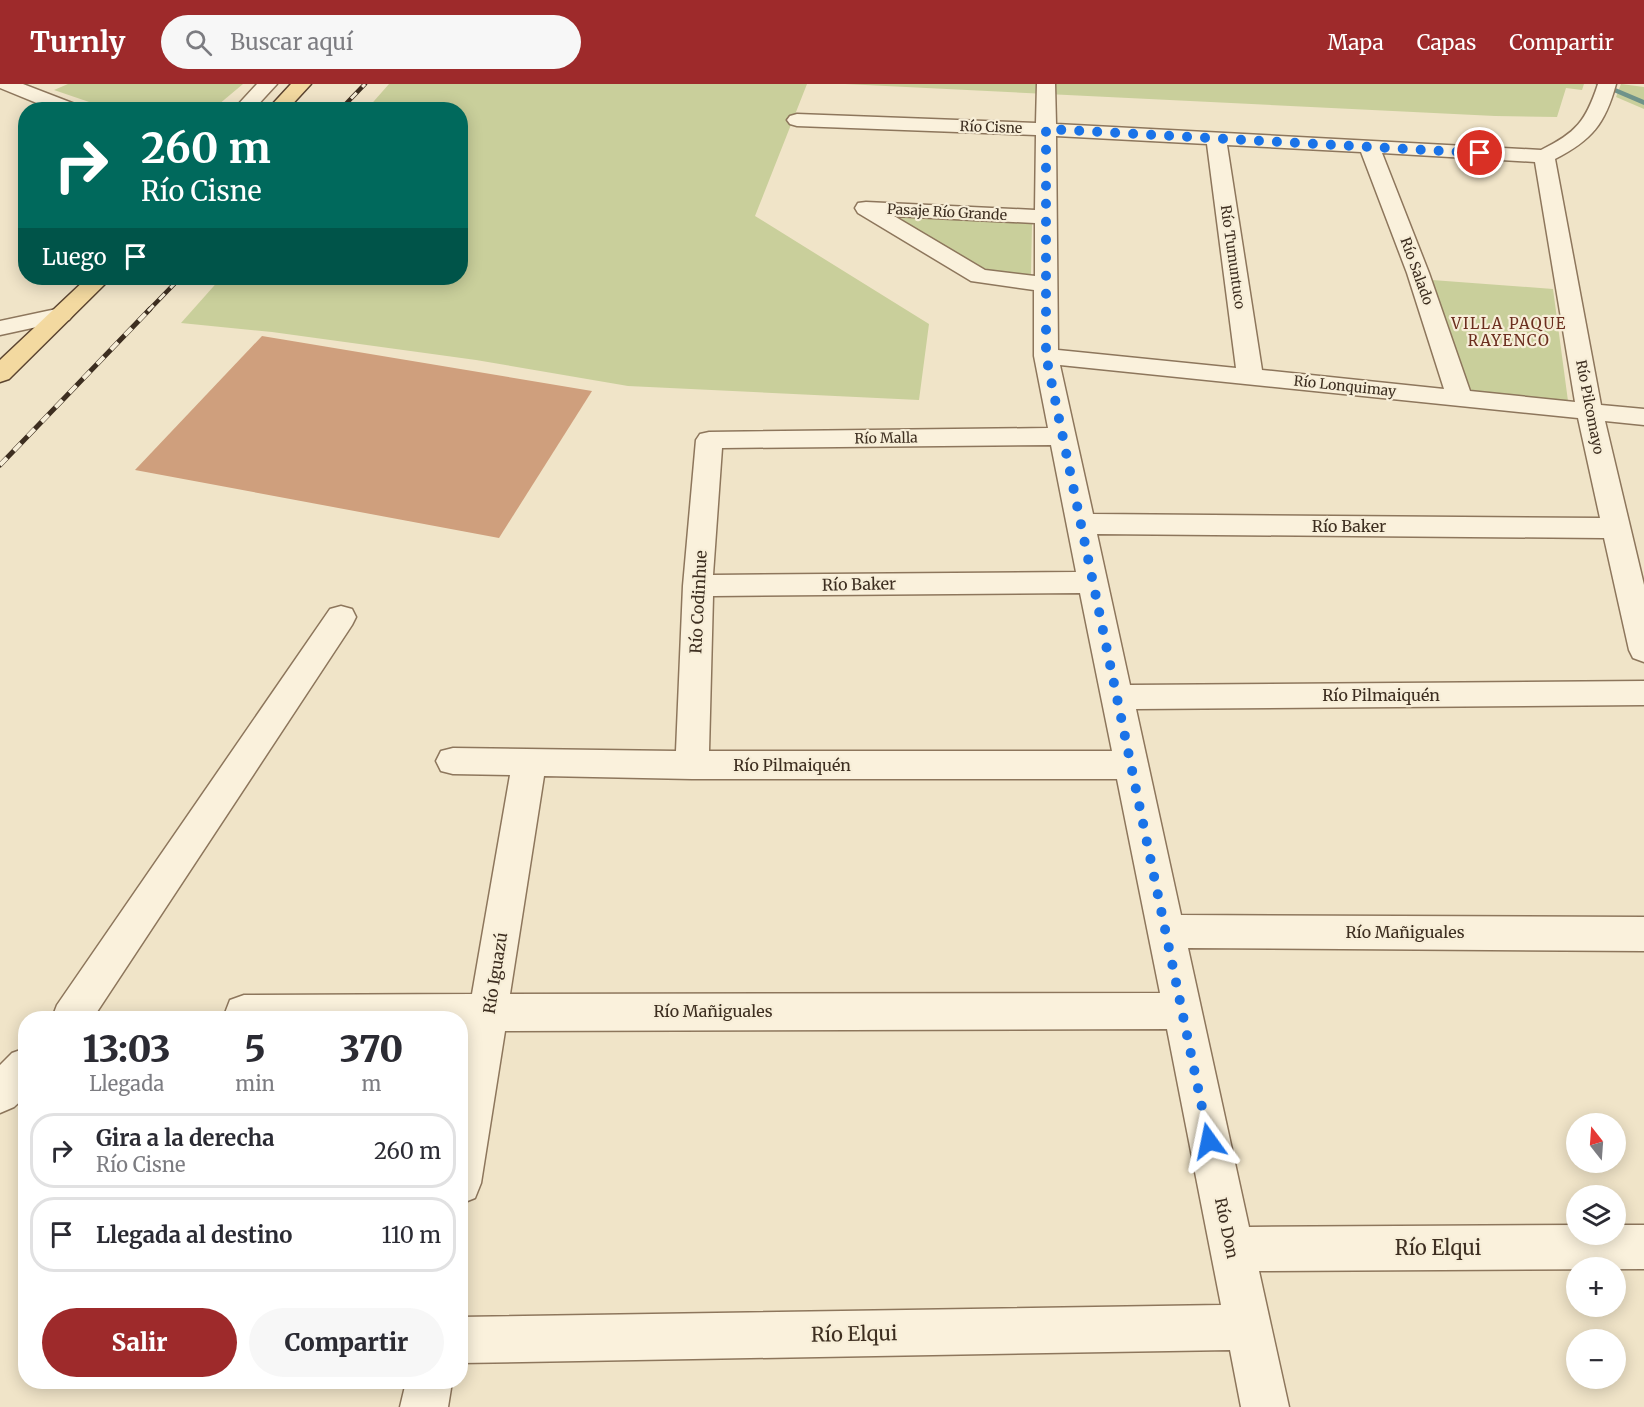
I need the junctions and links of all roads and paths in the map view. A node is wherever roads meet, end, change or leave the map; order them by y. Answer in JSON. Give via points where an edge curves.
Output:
{"nodes":[{"id":1,"x":6,"y":84,"type":"edge"},
{"id":2,"x":268,"y":84,"type":"edge"},
{"id":3,"x":302,"y":84,"type":"edge"},
{"id":4,"x":1046,"y":88,"type":"edge"},
{"id":5,"x":1605,"y":91,"type":"edge"},
{"id":6,"x":52,"y":102,"type":"edge"},
{"id":7,"x":250,"y":102,"type":"edge"},
{"id":8,"x":284,"y":102,"type":"edge"},
{"id":9,"x":796,"y":120,"type":"dead end"},
{"id":10,"x":1046,"y":129,"type":"junction"},
{"id":11,"x":1216,"y":138,"type":"junction"},
{"id":12,"x":1369,"y":147,"type":"junction"},
{"id":13,"x":1544,"y":156,"type":"junction"},
{"id":14,"x":1045,"y":217,"type":"junction"},
{"id":15,"x":1044,"y":284,"type":"junction"},
{"id":16,"x":93,"y":285,"type":"edge"},
{"id":17,"x":61,"y":315,"type":"junction"},
{"id":18,"x":0,"y":328,"type":"edge"},
{"id":19,"x":1046,"y":356,"type":"junction"},
{"id":20,"x":0,"y":374,"type":"edge"},
{"id":21,"x":1250,"y":376,"type":"junction"},
{"id":22,"x":1459,"y":397,"type":"junction"},
{"id":23,"x":1590,"y":412,"type":"junction"},
{"id":24,"x":1644,"y":417,"type":"edge"},
{"id":25,"x":1063,"y":436,"type":"junction"},
{"id":26,"x":709,"y":440,"type":"joint"},
{"id":27,"x":1081,"y":524,"type":"junction"},
{"id":28,"x":1627,"y":544,"type":"edge"},
{"id":29,"x":1093,"y":582,"type":"junction"},
{"id":30,"x":698,"y":586,"type":"junction"},
{"id":31,"x":341,"y":617,"type":"dead end"},
{"id":32,"x":1644,"y":650,"type":"edge"},
{"id":33,"x":1644,"y":693,"type":"edge"},
{"id":34,"x":1117,"y":697,"type":"junction"},
{"id":35,"x":453,"y":760,"type":"dead end"},
{"id":36,"x":529,"y":762,"type":"junction"},
{"id":37,"x":692,"y":765,"type":"junction"},
{"id":38,"x":1131,"y":765,"type":"junction"},
{"id":39,"x":1166,"y":931,"type":"junction"},
{"id":40,"x":1644,"y":934,"type":"edge"},
{"id":41,"x":76,"y":1011,"type":"edge"},
{"id":42,"x":468,"y":1011,"type":"edge"},
{"id":43,"x":488,"y":1011,"type":"junction"},
{"id":44,"x":1182,"y":1011,"type":"junction"},
{"id":45,"x":18,"y":1075,"type":"edge"},
{"id":46,"x":0,"y":1093,"type":"edge"},
{"id":47,"x":468,"y":1135,"type":"edge"},
{"id":48,"x":1644,"y":1247,"type":"edge"},
{"id":49,"x":1232,"y":1249,"type":"junction"},
{"id":50,"x":1248,"y":1327,"type":"junction"},
{"id":51,"x":468,"y":1340,"type":"edge"},
{"id":52,"x":428,"y":1389,"type":"edge"},
{"id":53,"x":424,"y":1407,"type":"edge"},
{"id":54,"x":1265,"y":1407,"type":"edge"}],
"edges":[{"from":1,"to":6,"type":"street"},
{"from":2,"to":7,"type":"street"},
{"from":3,"to":8,"type":"main road"},
{"from":4,"to":10,"type":"street","name":"Río Don"},
{"from":5,"to":13,"type":"street","via":[[1587,129]]},
{"from":9,"to":10,"type":"street","name":"Río Cisne"},
{"from":10,"to":11,"type":"street","name":"Río Cisne"},
{"from":10,"to":14,"type":"street","name":"Río Don"},
{"from":11,"to":12,"type":"street","name":"Río Cisne"},
{"from":11,"to":21,"type":"street","name":"Río Tumuntuco"},
{"from":12,"to":13,"type":"street","name":"Río Cisne"},
{"from":12,"to":22,"type":"street","name":"Río Salado","via":[[1419,273]]},
{"from":13,"to":23,"type":"street","name":"Río Pilcomayo"},
{"from":14,"to":15,"type":"street","name":"Río Don"},
{"from":14,"to":15,"type":"street","name":"Pasaje Río Grande","via":[[866,208],[979,276]]},
{"from":15,"to":19,"type":"street","name":"Río Don"},
{"from":16,"to":17,"type":"main road"},
{"from":17,"to":18,"type":"street"},
{"from":17,"to":20,"type":"main road"},
{"from":19,"to":21,"type":"street","name":"Río Lonquimay"},
{"from":19,"to":25,"type":"street","name":"Río Don"},
{"from":21,"to":22,"type":"street","name":"Río Lonquimay"},
{"from":22,"to":23,"type":"street","name":"Río Lonquimay"},
{"from":23,"to":24,"type":"street","name":"Río Lonquimay"},
{"from":23,"to":28,"type":"street","name":"Río Pilcomayo"},
{"from":25,"to":26,"type":"street","name":"Río Malla"},
{"from":25,"to":27,"type":"street","name":"Río Don"},
{"from":26,"to":30,"type":"street","name":"Río Codinhue"},
{"from":27,"to":28,"type":"street","name":"Río Baker"},
{"from":27,"to":29,"type":"street","name":"Río Don"},
{"from":28,"to":32,"type":"street","name":"Río Pilcomayo"},
{"from":29,"to":30,"type":"street","name":"Río Baker"},
{"from":29,"to":34,"type":"street","name":"Río Don"},
{"from":30,"to":37,"type":"street","name":"Río Codinhue"},
{"from":31,"to":41,"type":"street"},
{"from":33,"to":34,"type":"street","name":"Río Pilmaiquén"},
{"from":34,"to":38,"type":"street","name":"Río Don"},
{"from":35,"to":36,"type":"street","name":"Río Pilmaiquén"},
{"from":36,"to":37,"type":"street","name":"Río Pilmaiquén"},
{"from":36,"to":43,"type":"street","name":"Río Iguazú"},
{"from":37,"to":38,"type":"street","name":"Río Pilmaiquén"},
{"from":38,"to":39,"type":"street","name":"Río Don"},
{"from":39,"to":40,"type":"street","name":"Río Mañiguales"},
{"from":39,"to":44,"type":"street","name":"Río Don"},
{"from":42,"to":43,"type":"street","name":"Río Mañiguales"},
{"from":43,"to":44,"type":"street","name":"Río Mañiguales"},
{"from":43,"to":47,"type":"street","name":"Río Iguazú"},
{"from":44,"to":49,"type":"street","name":"Río Don"},
{"from":45,"to":46,"type":"street"},
{"from":48,"to":49,"type":"street","name":"Río Elqui"},
{"from":49,"to":50,"type":"street","name":"Río Don"},
{"from":50,"to":51,"type":"street","name":"Río Elqui"},
{"from":50,"to":54,"type":"street","name":"Río Don"},
{"from":52,"to":53,"type":"street"}]}
